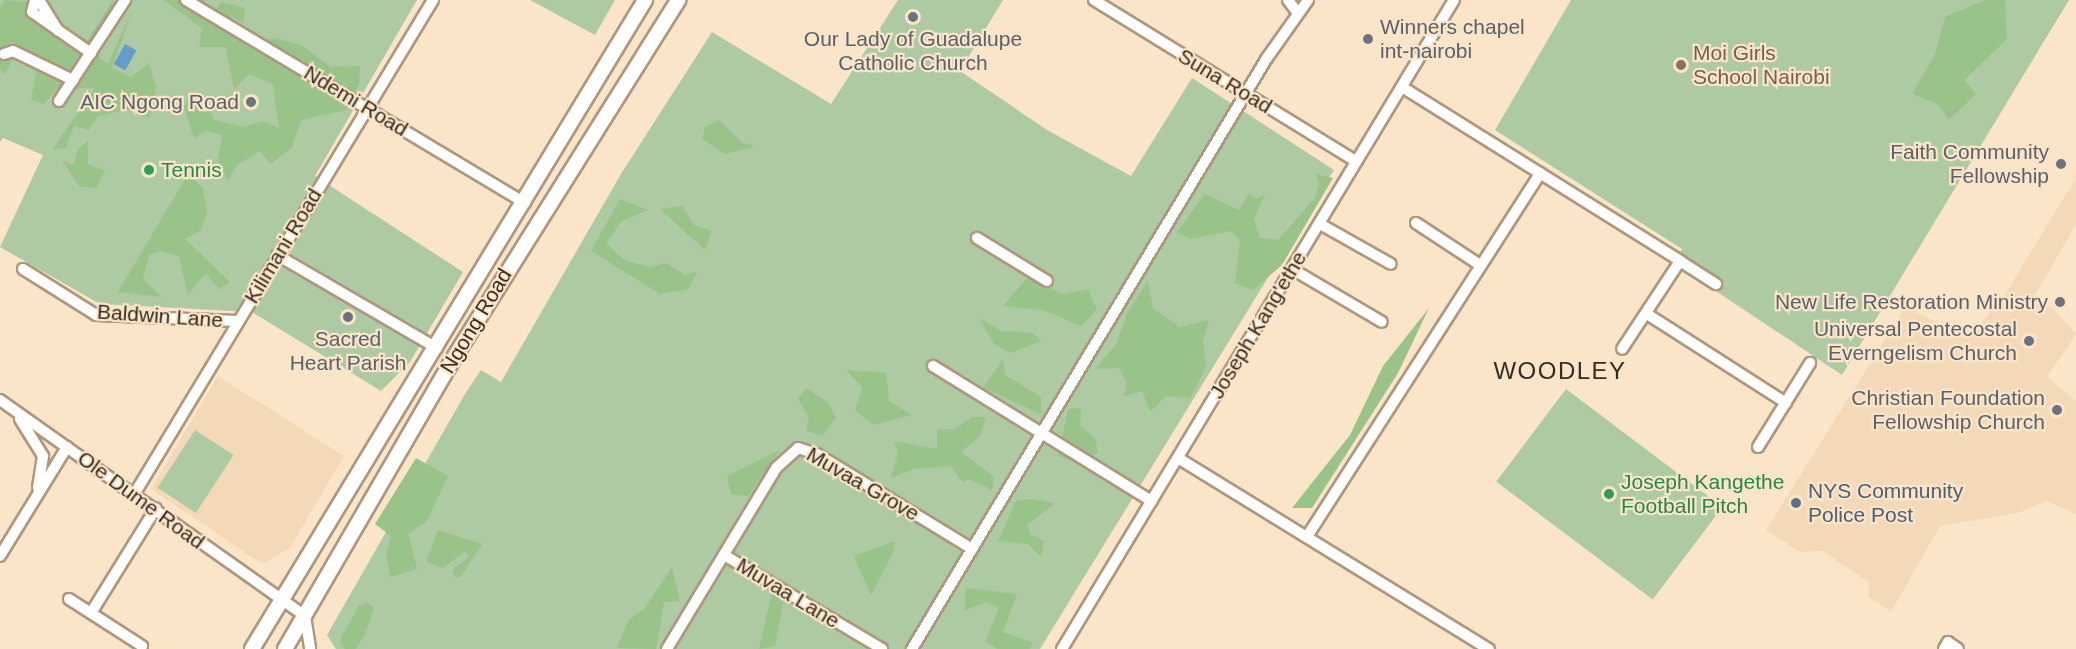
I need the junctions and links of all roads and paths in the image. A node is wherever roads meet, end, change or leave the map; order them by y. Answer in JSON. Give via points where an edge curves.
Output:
{"nodes":[{"id":1,"x":37,"y":0,"type":"edge"},
{"id":2,"x":125,"y":0,"type":"edge"},
{"id":3,"x":186,"y":0,"type":"edge"},
{"id":4,"x":433,"y":0,"type":"edge"},
{"id":5,"x":645,"y":0,"type":"edge"},
{"id":6,"x":678,"y":0,"type":"edge"},
{"id":7,"x":1094,"y":0,"type":"edge"},
{"id":8,"x":1288,"y":0,"type":"edge"},
{"id":9,"x":1308,"y":0,"type":"edge"},
{"id":10,"x":1454,"y":0,"type":"edge"},
{"id":11,"x":1297,"y":12,"type":"junction"},
{"id":12,"x":91,"y":53,"type":"junction"},
{"id":13,"x":4,"y":54,"type":"dead end"},
{"id":14,"x":73,"y":80,"type":"junction"},
{"id":15,"x":1402,"y":87,"type":"junction"},
{"id":16,"x":1246,"y":93,"type":"junction"},
{"id":17,"x":60,"y":101,"type":"dead end"},
{"id":18,"x":367,"y":107,"type":"junction"},
{"id":19,"x":1356,"y":161,"type":"junction"},
{"id":20,"x":1540,"y":173,"type":"junction"},
{"id":21,"x":525,"y":203,"type":"junction"},
{"id":22,"x":1416,"y":223,"type":"dead end"},
{"id":23,"x":1320,"y":224,"type":"junction"},
{"id":24,"x":977,"y":238,"type":"dead end"},
{"id":25,"x":278,"y":255,"type":"junction"},
{"id":26,"x":1680,"y":261,"type":"junction"},
{"id":27,"x":1391,"y":264,"type":"dead end"},
{"id":28,"x":1480,"y":265,"type":"junction"},
{"id":29,"x":23,"y":269,"type":"dead end"},
{"id":30,"x":1292,"y":269,"type":"junction"},
{"id":31,"x":1047,"y":281,"type":"dead end"},
{"id":32,"x":1716,"y":284,"type":"dead end"},
{"id":33,"x":1647,"y":314,"type":"junction"},
{"id":34,"x":237,"y":321,"type":"junction"},
{"id":35,"x":1382,"y":322,"type":"dead end"},
{"id":36,"x":437,"y":348,"type":"junction"},
{"id":37,"x":1622,"y":349,"type":"dead end"},
{"id":38,"x":1810,"y":363,"type":"dead end"},
{"id":39,"x":933,"y":366,"type":"dead end"},
{"id":40,"x":0,"y":400,"type":"edge"},
{"id":41,"x":1786,"y":403,"type":"junction"},
{"id":42,"x":10,"y":407,"type":"junction"},
{"id":43,"x":1042,"y":432,"type":"junction"},
{"id":44,"x":67,"y":447,"type":"junction"},
{"id":45,"x":1758,"y":447,"type":"dead end"},
{"id":46,"x":1178,"y":458,"type":"junction"},
{"id":47,"x":135,"y":493,"type":"junction"},
{"id":48,"x":36,"y":497,"type":"junction"},
{"id":49,"x":1152,"y":501,"type":"junction"},
{"id":50,"x":156,"y":508,"type":"junction"},
{"id":51,"x":1308,"y":535,"type":"junction"},
{"id":52,"x":972,"y":549,"type":"junction"},
{"id":53,"x":724,"y":555,"type":"junction"},
{"id":54,"x":0,"y":556,"type":"edge"},
{"id":55,"x":69,"y":599,"type":"dead end"},
{"id":56,"x":281,"y":601,"type":"junction"},
{"id":57,"x":91,"y":613,"type":"junction"},
{"id":58,"x":305,"y":616,"type":"junction"},
{"id":59,"x":142,"y":646,"type":"dead end"},
{"id":60,"x":252,"y":649,"type":"edge"},
{"id":61,"x":285,"y":649,"type":"edge"},
{"id":62,"x":310,"y":649,"type":"edge"},
{"id":63,"x":667,"y":649,"type":"edge"},
{"id":64,"x":882,"y":649,"type":"edge"},
{"id":65,"x":912,"y":649,"type":"edge"},
{"id":66,"x":1062,"y":649,"type":"edge"},
{"id":67,"x":1489,"y":649,"type":"edge"},
{"id":68,"x":1944,"y":649,"type":"edge"},
{"id":69,"x":1958,"y":649,"type":"edge"}],
"edges":[{"from":1,"to":12,"type":"street","via":[[32,12]]},
{"from":2,"to":12,"type":"street"},
{"from":3,"to":18,"type":"street","name":"Ndemi Road"},
{"from":4,"to":18,"type":"street","name":"Kilimani Road"},
{"from":5,"to":21,"type":"main road","name":"Ngong Road"},
{"from":6,"to":58,"type":"main road","name":"Ngong Road","via":[[455,354]]},
{"from":7,"to":16,"type":"street","name":"Suna Road"},
{"from":8,"to":11,"type":"street"},
{"from":9,"to":11,"type":"street"},
{"from":10,"to":15,"type":"street","name":"Joseph Kang'ethe"},
{"from":11,"to":16,"type":"street"},
{"from":12,"to":14,"type":"street"},
{"from":13,"to":14,"type":"street","via":[[13,51]]},
{"from":14,"to":17,"type":"street"},
{"from":15,"to":19,"type":"street","name":"Joseph Kang'ethe"},
{"from":15,"to":20,"type":"street"},
{"from":16,"to":19,"type":"street","name":"Suna Road"},
{"from":16,"to":43,"type":"street"},
{"from":18,"to":21,"type":"street","name":"Ndemi Road"},
{"from":18,"to":25,"type":"street","name":"Kilimani Road"},
{"from":19,"to":23,"type":"street","name":"Joseph Kang'ethe"},
{"from":20,"to":26,"type":"street"},
{"from":20,"to":28,"type":"street"},
{"from":21,"to":36,"type":"main road","name":"Ngong Road"},
{"from":22,"to":28,"type":"street"},
{"from":23,"to":27,"type":"street"},
{"from":23,"to":30,"type":"street","name":"Joseph Kang'ethe"},
{"from":24,"to":31,"type":"street"},
{"from":25,"to":34,"type":"street","name":"Kilimani Road"},
{"from":25,"to":36,"type":"street"},
{"from":26,"to":32,"type":"street"},
{"from":26,"to":33,"type":"street"},
{"from":28,"to":51,"type":"street"},
{"from":29,"to":34,"type":"street","name":"Baldwin Lane","via":[[96,315]]},
{"from":30,"to":35,"type":"street"},
{"from":30,"to":46,"type":"street","name":"Joseph Kang'ethe"},
{"from":33,"to":37,"type":"street"},
{"from":33,"to":41,"type":"street"},
{"from":34,"to":47,"type":"street","name":"Kilimani Road"},
{"from":36,"to":56,"type":"main road","name":"Ngong Road"},
{"from":38,"to":41,"type":"street"},
{"from":39,"to":43,"type":"street"},
{"from":40,"to":42,"type":"street","name":"Ole Dume Road"},
{"from":41,"to":45,"type":"street"},
{"from":42,"to":44,"type":"street","name":"Ole Dume Road"},
{"from":42,"to":48,"type":"street","via":[[41,446],[43,470]]},
{"from":43,"to":49,"type":"street"},
{"from":43,"to":52,"type":"street"},
{"from":44,"to":47,"type":"street","name":"Ole Dume Road"},
{"from":44,"to":48,"type":"street"},
{"from":46,"to":49,"type":"street","name":"Joseph Kang'ethe"},
{"from":46,"to":51,"type":"street"},
{"from":47,"to":50,"type":"street","name":"Ole Dume Road"},
{"from":48,"to":54,"type":"street"},
{"from":49,"to":66,"type":"street","name":"Joseph Kang'ethe"},
{"from":50,"to":56,"type":"street","name":"Ole Dume Road"},
{"from":50,"to":57,"type":"street"},
{"from":51,"to":67,"type":"street"},
{"from":52,"to":53,"type":"street","name":"Muvaa Grove","via":[[804,448],[784,457]]},
{"from":52,"to":65,"type":"street"},
{"from":53,"to":63,"type":"street","name":"Muvaa Grove"},
{"from":53,"to":64,"type":"street","name":"Muvaa Lane"},
{"from":55,"to":57,"type":"street"},
{"from":56,"to":58,"type":"street","name":"Ole Dume Road"},
{"from":56,"to":60,"type":"main road","name":"Ngong Road"},
{"from":57,"to":59,"type":"street"},
{"from":58,"to":61,"type":"main road","name":"Ngong Road"},
{"from":58,"to":62,"type":"street"},
{"from":68,"to":69,"type":"street","via":[[1948,642]]}]}
